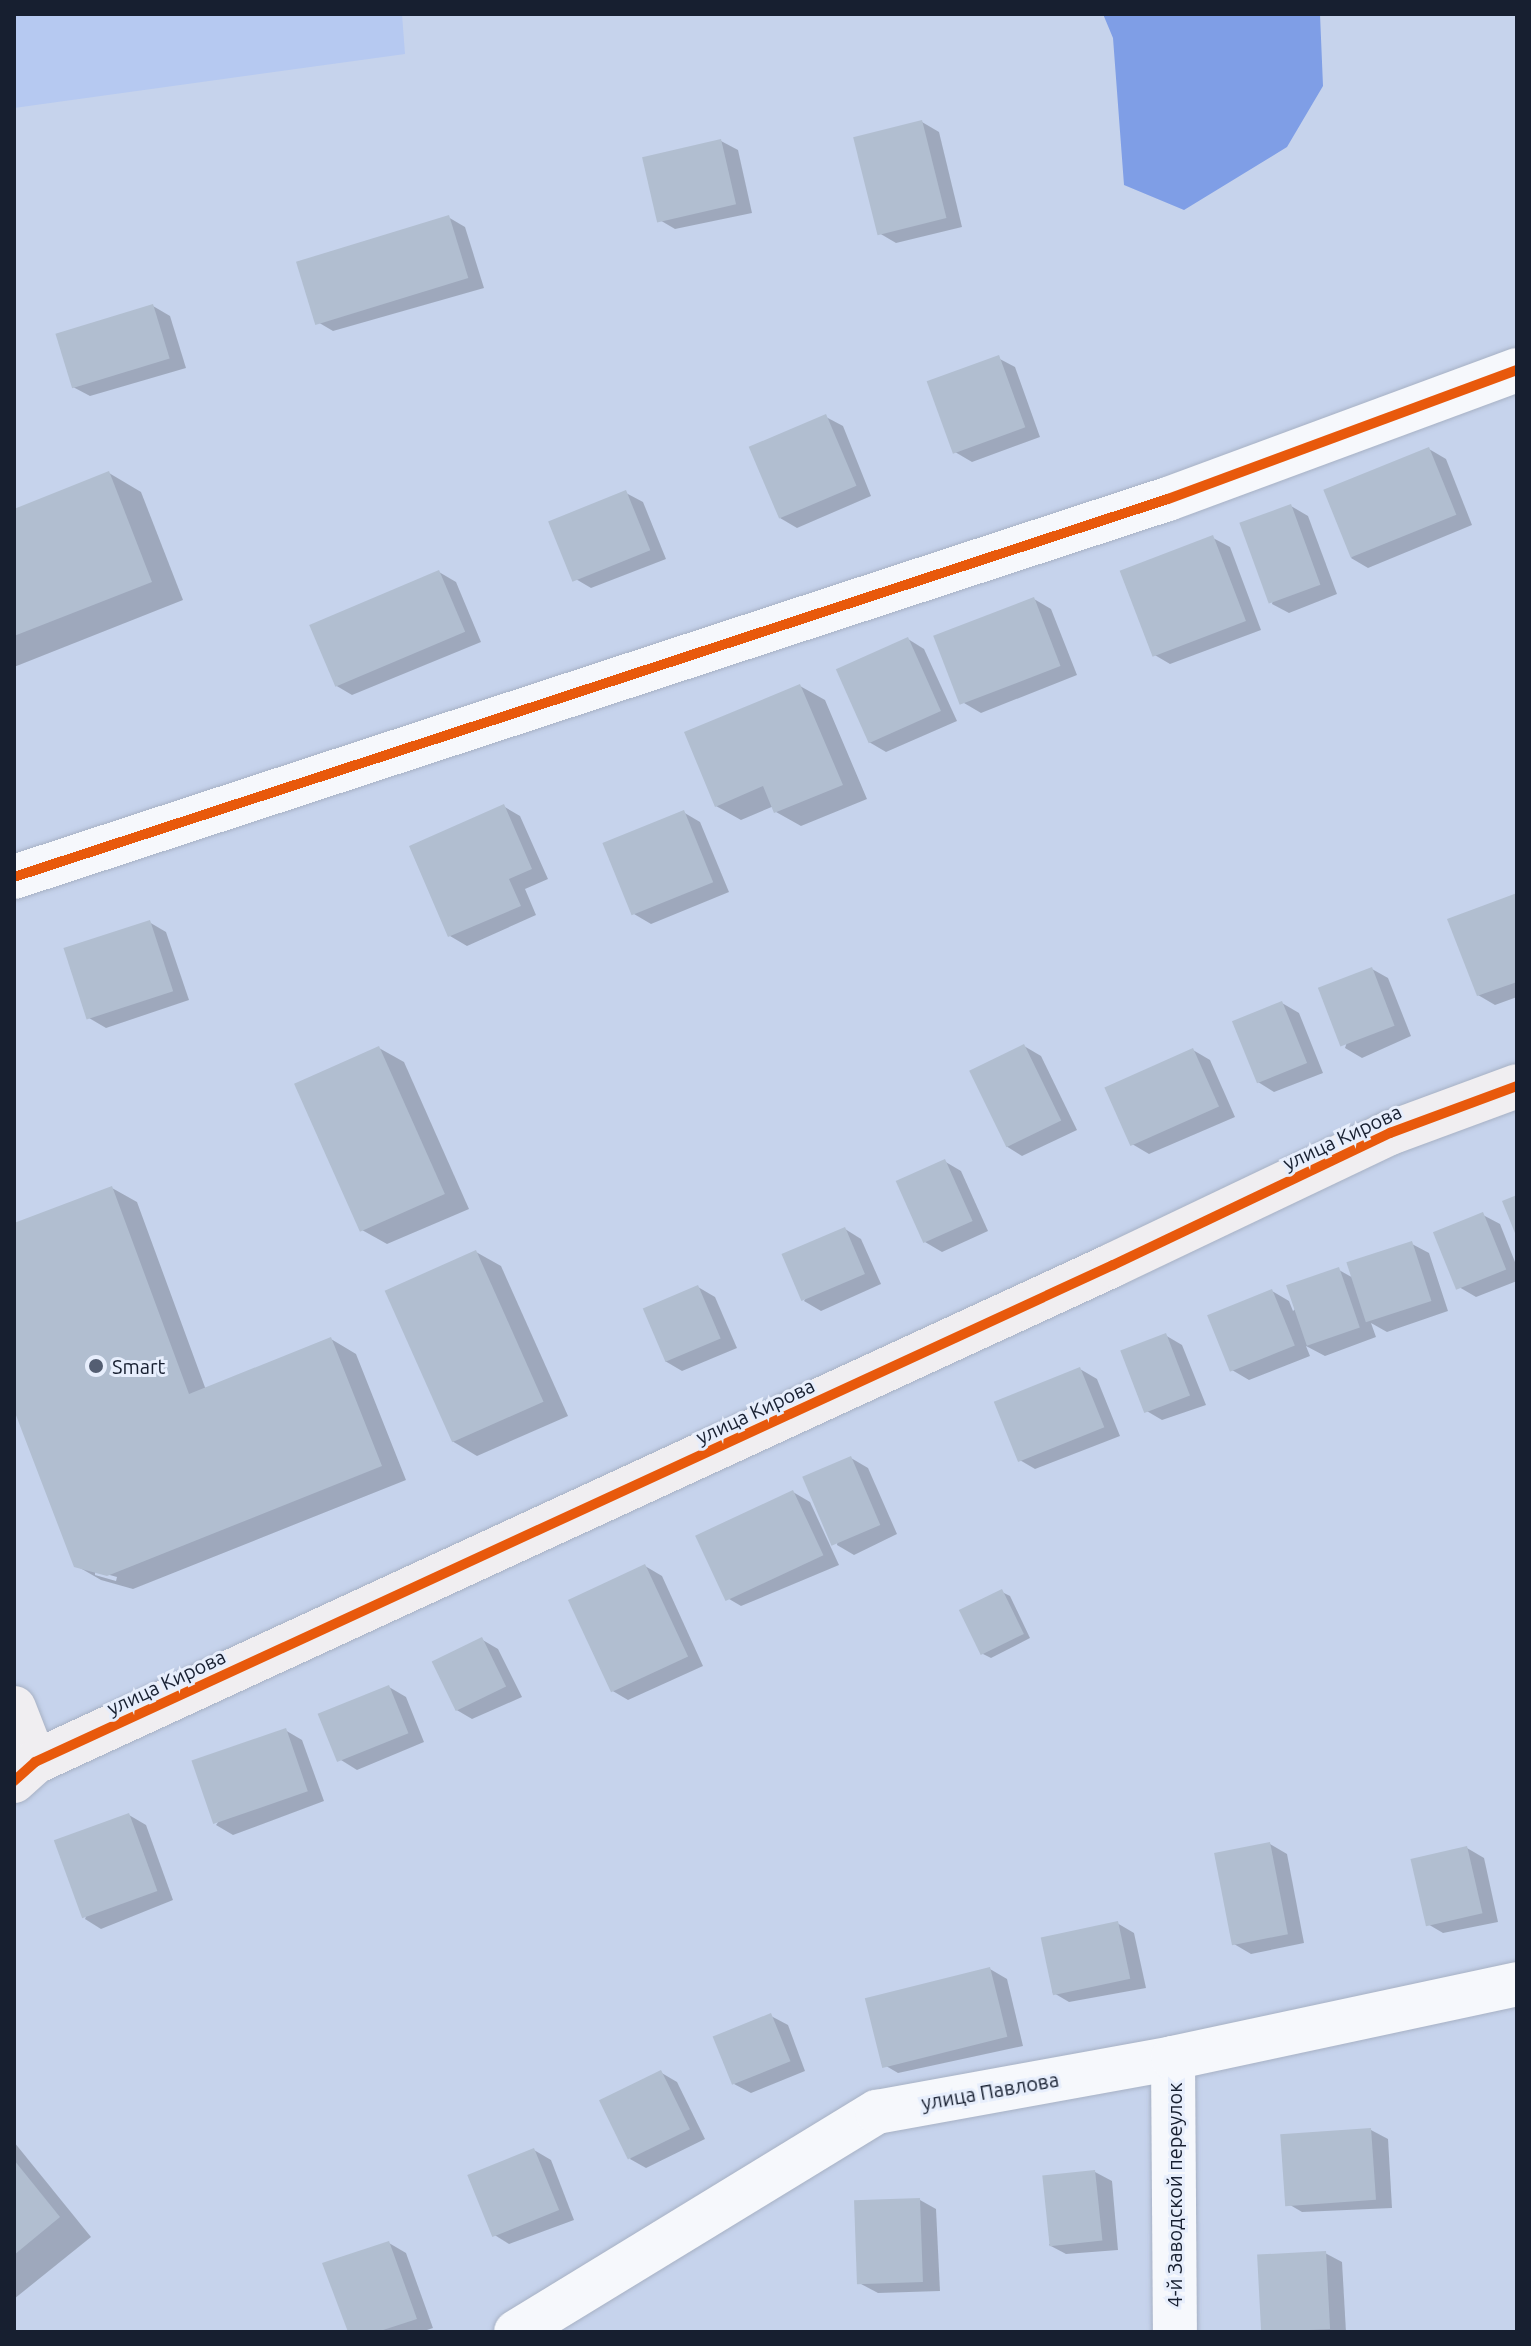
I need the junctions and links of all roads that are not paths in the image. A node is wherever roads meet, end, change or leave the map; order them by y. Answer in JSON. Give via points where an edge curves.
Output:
{"nodes":[{"id":1,"x":1517,"y":370,"type":"edge"},
{"id":2,"x":14,"y":877,"type":"edge"},
{"id":3,"x":1517,"y":1086,"type":"edge"},
{"id":4,"x":14,"y":1708,"type":"edge"},
{"id":5,"x":25,"y":1771,"type":"edge"},
{"id":6,"x":1517,"y":1984,"type":"edge"},
{"id":7,"x":1173,"y":2058,"type":"junction"},
{"id":8,"x":516,"y":2332,"type":"edge"},
{"id":9,"x":1175,"y":2332,"type":"edge"}],
"edges":[{"from":1,"to":2,"type":"street","via":[[1168,499]]},
{"from":3,"to":5,"type":"street","name":"улица Кирова","via":[[1390,1133]]},
{"from":4,"to":5,"type":"street"},
{"from":6,"to":7,"type":"street","name":"улица Павлова"},
{"from":7,"to":8,"type":"street","name":"улица Павлова","via":[[877,2112]]},
{"from":7,"to":9,"type":"street","name":"4-й Заводской переулок"}]}
